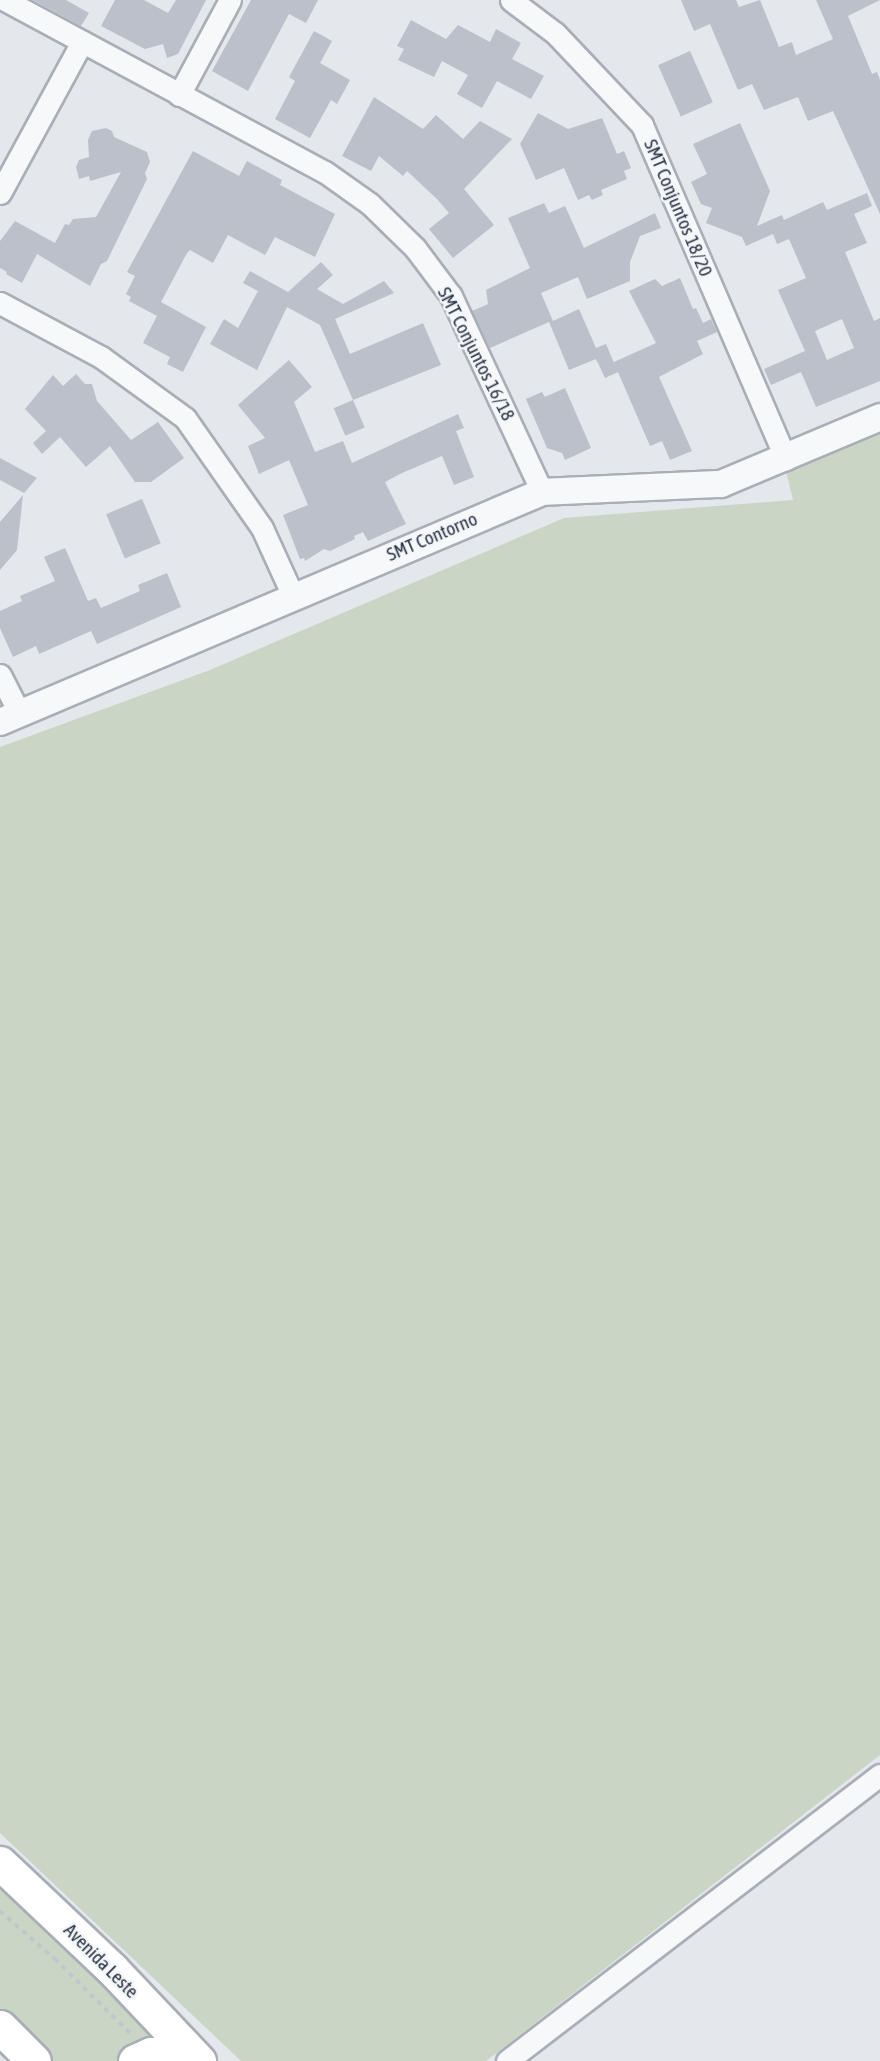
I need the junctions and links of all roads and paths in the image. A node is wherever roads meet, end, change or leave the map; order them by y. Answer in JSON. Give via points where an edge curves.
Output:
{"nodes":[{"id":1,"x":5,"y":0,"type":"edge"},
{"id":2,"x":230,"y":0,"type":"edge"},
{"id":3,"x":511,"y":0,"type":"edge"},
{"id":4,"x":82,"y":42,"type":"junction"},
{"id":5,"x":179,"y":95,"type":"junction"},
{"id":6,"x":0,"y":193,"type":"edge"},
{"id":7,"x":0,"y":303,"type":"edge"},
{"id":8,"x":880,"y":417,"type":"edge"},
{"id":9,"x":786,"y":459,"type":"junction"},
{"id":10,"x":542,"y":492,"type":"junction"},
{"id":11,"x":293,"y":596,"type":"junction"},
{"id":12,"x":0,"y":676,"type":"edge"},
{"id":13,"x":10,"y":718,"type":"edge"},
{"id":14,"x":880,"y":1774,"type":"edge"},
{"id":15,"x":0,"y":1863,"type":"edge"},
{"id":16,"x":0,"y":1911,"type":"edge"},
{"id":17,"x":0,"y":2027,"type":"edge"},
{"id":18,"x":143,"y":2058,"type":"edge"},
{"id":19,"x":34,"y":2061,"type":"edge"},
{"id":20,"x":191,"y":2061,"type":"edge"},
{"id":21,"x":199,"y":2061,"type":"edge"},
{"id":22,"x":507,"y":2061,"type":"edge"}],
"edges":[{"from":1,"to":4,"type":"street","name":"SMT Conjuntos 16/18"},
{"from":2,"to":5,"type":"street"},
{"from":3,"to":9,"type":"street","name":"SMT Conjuntos 18/20","via":[[555,33],[642,125]]},
{"from":4,"to":5,"type":"street","name":"SMT Conjuntos 16/18"},
{"from":4,"to":6,"type":"street"},
{"from":5,"to":10,"type":"street","name":"SMT Conjuntos 16/18","via":[[325,172],[370,204],[415,248],[452,296]]},
{"from":7,"to":11,"type":"street","via":[[101,357],[185,418],[262,528]]},
{"from":8,"to":9,"type":"street","name":"SMT Contorno"},
{"from":9,"to":10,"type":"street","name":"SMT Contorno","via":[[721,484]]},
{"from":10,"to":11,"type":"street","name":"SMT Contorno"},
{"from":11,"to":13,"type":"street","name":"SMT Contorno"},
{"from":12,"to":13,"type":"street"},
{"from":14,"to":22,"type":"street"},
{"from":15,"to":21,"type":"main road","name":"Avenida Leste","via":[[112,1969]]},
{"from":16,"to":18,"type":"path","via":[[55,1959]]},
{"from":17,"to":19,"type":"main road"},
{"from":18,"to":20,"type":"main road","via":[[180,2056]]}]}
